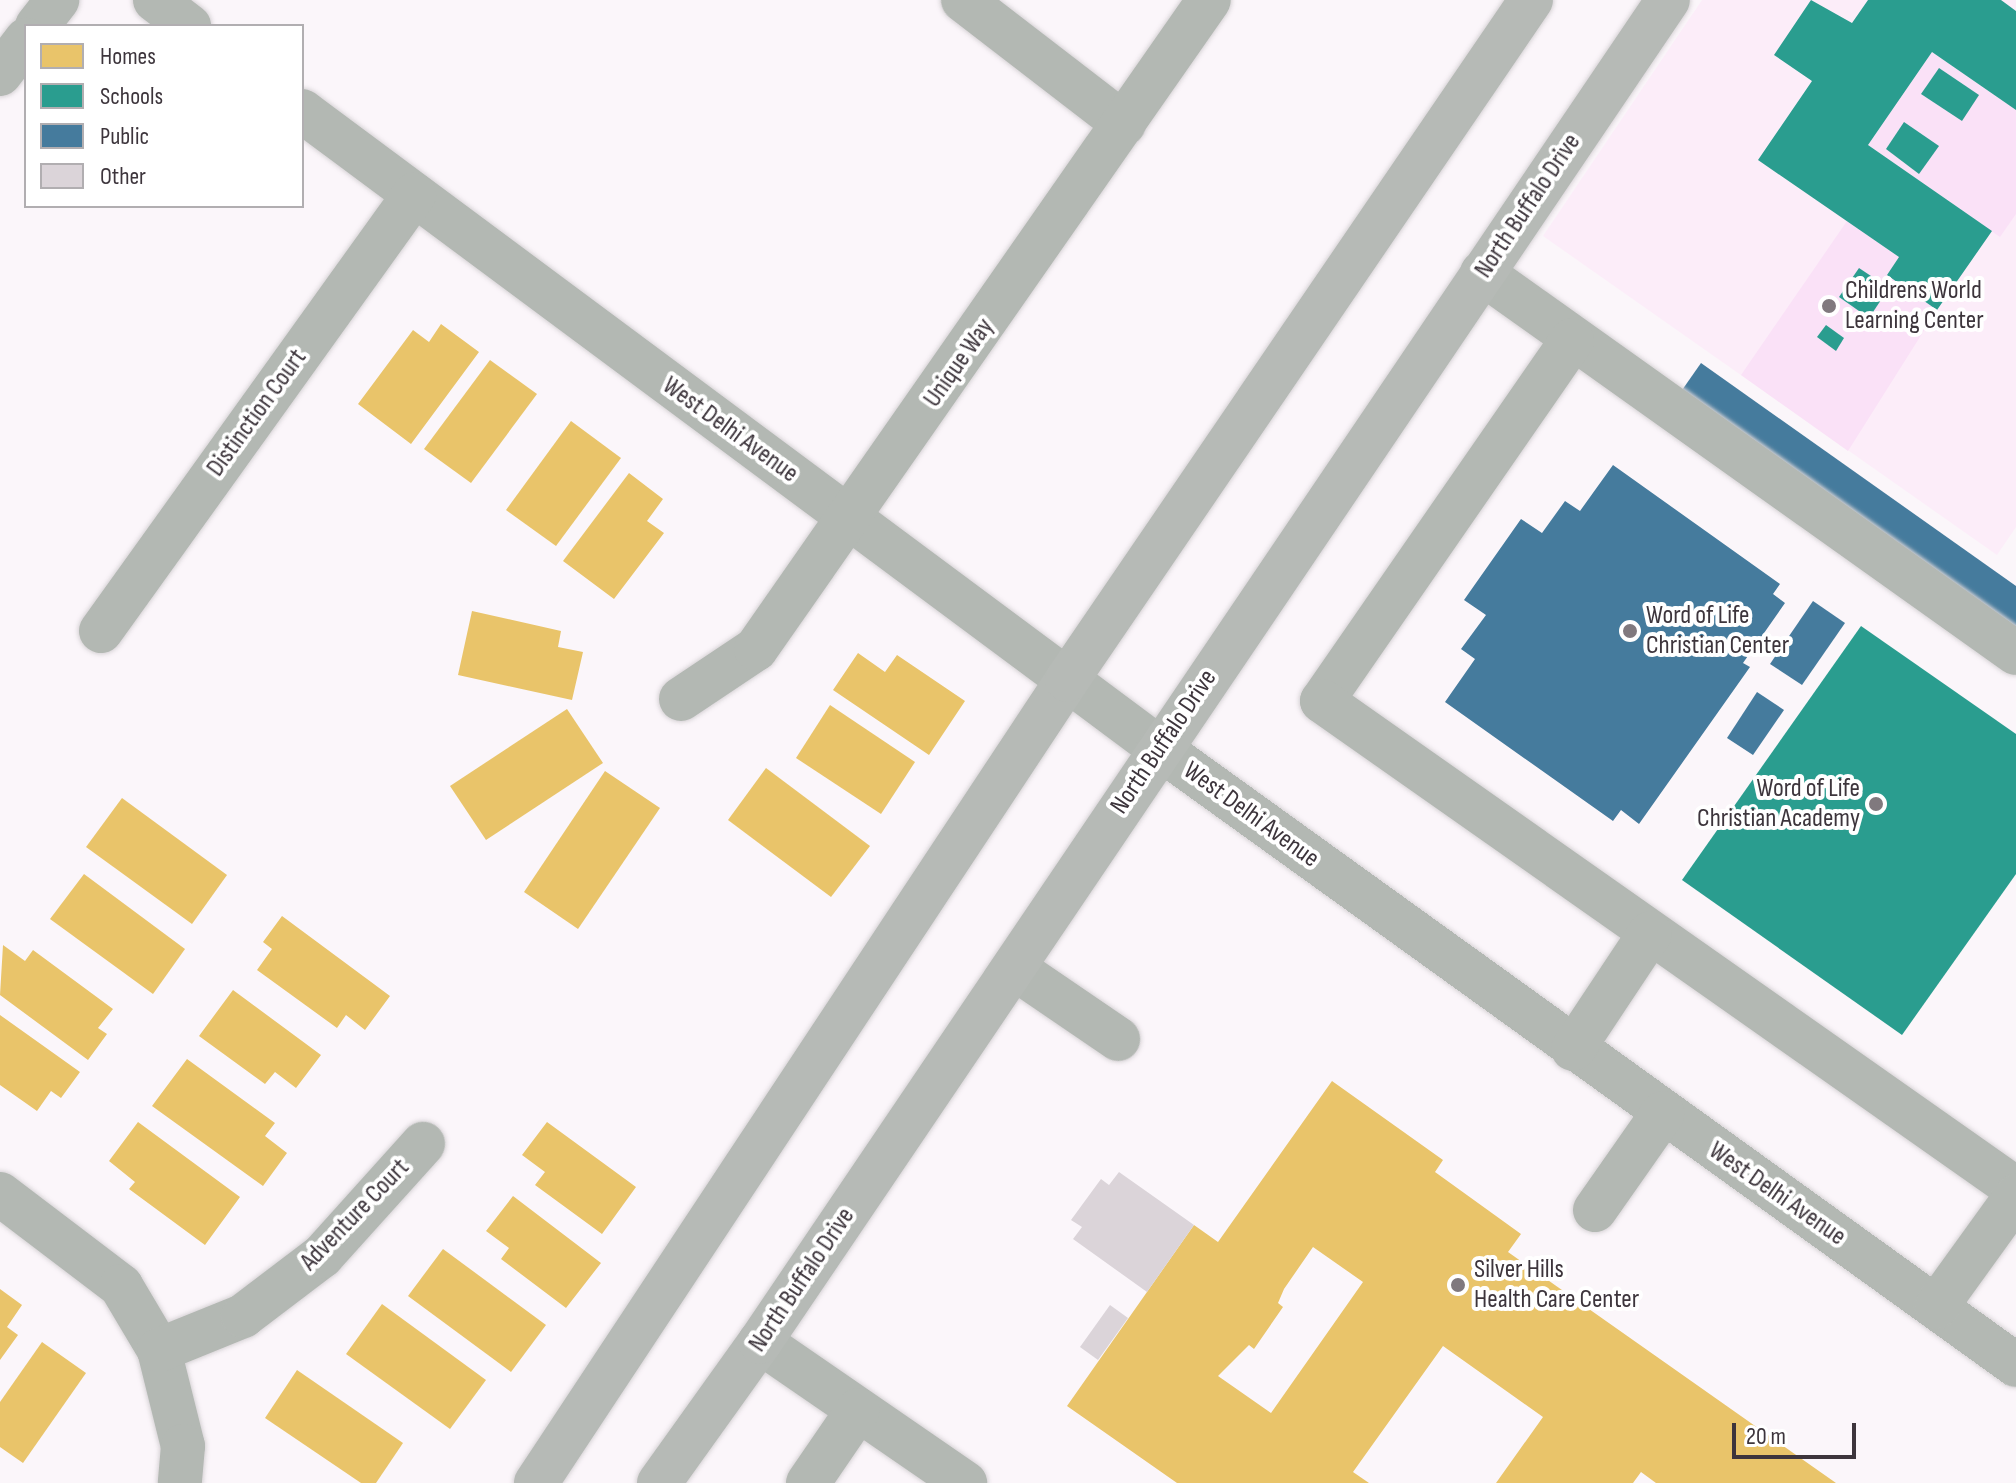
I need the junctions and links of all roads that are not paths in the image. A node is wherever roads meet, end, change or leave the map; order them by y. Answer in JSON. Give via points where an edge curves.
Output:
{"nodes":[{"id":1,"x":57,"y":0,"type":"edge"},
{"id":2,"x":155,"y":0,"type":"edge"},
{"id":3,"x":963,"y":0,"type":"edge"},
{"id":4,"x":1209,"y":0,"type":"edge"},
{"id":5,"x":1531,"y":0,"type":"edge"},
{"id":6,"x":1668,"y":0,"type":"edge"},
{"id":7,"x":39,"y":24,"type":"edge"},
{"id":8,"x":186,"y":24,"type":"edge"},
{"id":9,"x":24,"y":43,"type":"edge"},
{"id":10,"x":0,"y":74,"type":"edge"},
{"id":11,"x":304,"y":112,"type":"edge"},
{"id":12,"x":1124,"y":124,"type":"junction"},
{"id":13,"x":414,"y":195,"type":"junction"},
{"id":14,"x":1482,"y":273,"type":"junction"},
{"id":15,"x":1572,"y":340,"type":"junction"},
{"id":16,"x":851,"y":518,"type":"junction"},
{"id":17,"x":101,"y":631,"type":"dead end"},
{"id":18,"x":2016,"y":653,"type":"edge"},
{"id":19,"x":1067,"y":680,"type":"junction"},
{"id":20,"x":681,"y":699,"type":"dead end"},
{"id":21,"x":1159,"y":748,"type":"junction"},
{"id":22,"x":1650,"y":933,"type":"junction"},
{"id":23,"x":1014,"y":968,"type":"junction"},
{"id":24,"x":1118,"y":1039,"type":"dead end"},
{"id":25,"x":1573,"y":1049,"type":"junction"},
{"id":26,"x":1663,"y":1113,"type":"junction"},
{"id":27,"x":423,"y":1144,"type":"dead end"},
{"id":28,"x":2016,"y":1189,"type":"edge"},
{"id":29,"x":0,"y":1194,"type":"edge"},
{"id":30,"x":2016,"y":1196,"type":"edge"},
{"id":31,"x":1595,"y":1210,"type":"dead end"},
{"id":32,"x":1936,"y":1307,"type":"junction"},
{"id":33,"x":760,"y":1342,"type":"junction"},
{"id":34,"x":159,"y":1350,"type":"junction"},
{"id":35,"x":2016,"y":1365,"type":"edge"},
{"id":36,"x":858,"y":1410,"type":"junction"},
{"id":37,"x":180,"y":1483,"type":"edge"},
{"id":38,"x":536,"y":1483,"type":"edge"},
{"id":39,"x":659,"y":1483,"type":"edge"},
{"id":40,"x":808,"y":1483,"type":"edge"},
{"id":41,"x":965,"y":1483,"type":"edge"}],
"edges":[{"from":1,"to":7,"type":"street"},
{"from":2,"to":8,"type":"street"},
{"from":3,"to":12,"type":"street"},
{"from":4,"to":12,"type":"street","name":"Unique Way"},
{"from":5,"to":19,"type":"main road"},
{"from":6,"to":14,"type":"main road","name":"North Buffalo Drive"},
{"from":9,"to":10,"type":"street"},
{"from":11,"to":13,"type":"street","name":"West Delhi Avenue"},
{"from":12,"to":16,"type":"street","name":"Unique Way"},
{"from":13,"to":16,"type":"street","name":"West Delhi Avenue"},
{"from":13,"to":17,"type":"street","name":"Distinction Court"},
{"from":14,"to":15,"type":"street"},
{"from":14,"to":21,"type":"main road","name":"North Buffalo Drive"},
{"from":15,"to":18,"type":"street"},
{"from":15,"to":22,"type":"street","via":[[1322,701]]},
{"from":16,"to":19,"type":"street","name":"West Delhi Avenue"},
{"from":16,"to":20,"type":"street","name":"Unique Way","via":[[756,649]]},
{"from":19,"to":21,"type":"street","name":"West Delhi Avenue"},
{"from":19,"to":38,"type":"main road"},
{"from":21,"to":23,"type":"main road","name":"North Buffalo Drive"},
{"from":21,"to":25,"type":"street","name":"West Delhi Avenue"},
{"from":22,"to":25,"type":"street"},
{"from":22,"to":28,"type":"street"},
{"from":23,"to":24,"type":"street"},
{"from":23,"to":33,"type":"main road","name":"North Buffalo Drive"},
{"from":25,"to":26,"type":"street","name":"West Delhi Avenue"},
{"from":26,"to":31,"type":"street"},
{"from":26,"to":32,"type":"street","name":"West Delhi Avenue"},
{"from":27,"to":34,"type":"street","name":"Adventure Court","via":[[322,1256],[243,1316]]},
{"from":29,"to":34,"type":"street","via":[[121,1286]]},
{"from":30,"to":32,"type":"street"},
{"from":32,"to":35,"type":"street","name":"West Delhi Avenue"},
{"from":33,"to":36,"type":"street"},
{"from":33,"to":39,"type":"main road","name":"North Buffalo Drive"},
{"from":34,"to":37,"type":"street","via":[[183,1446]]},
{"from":36,"to":40,"type":"street"},
{"from":36,"to":41,"type":"street"}]}
